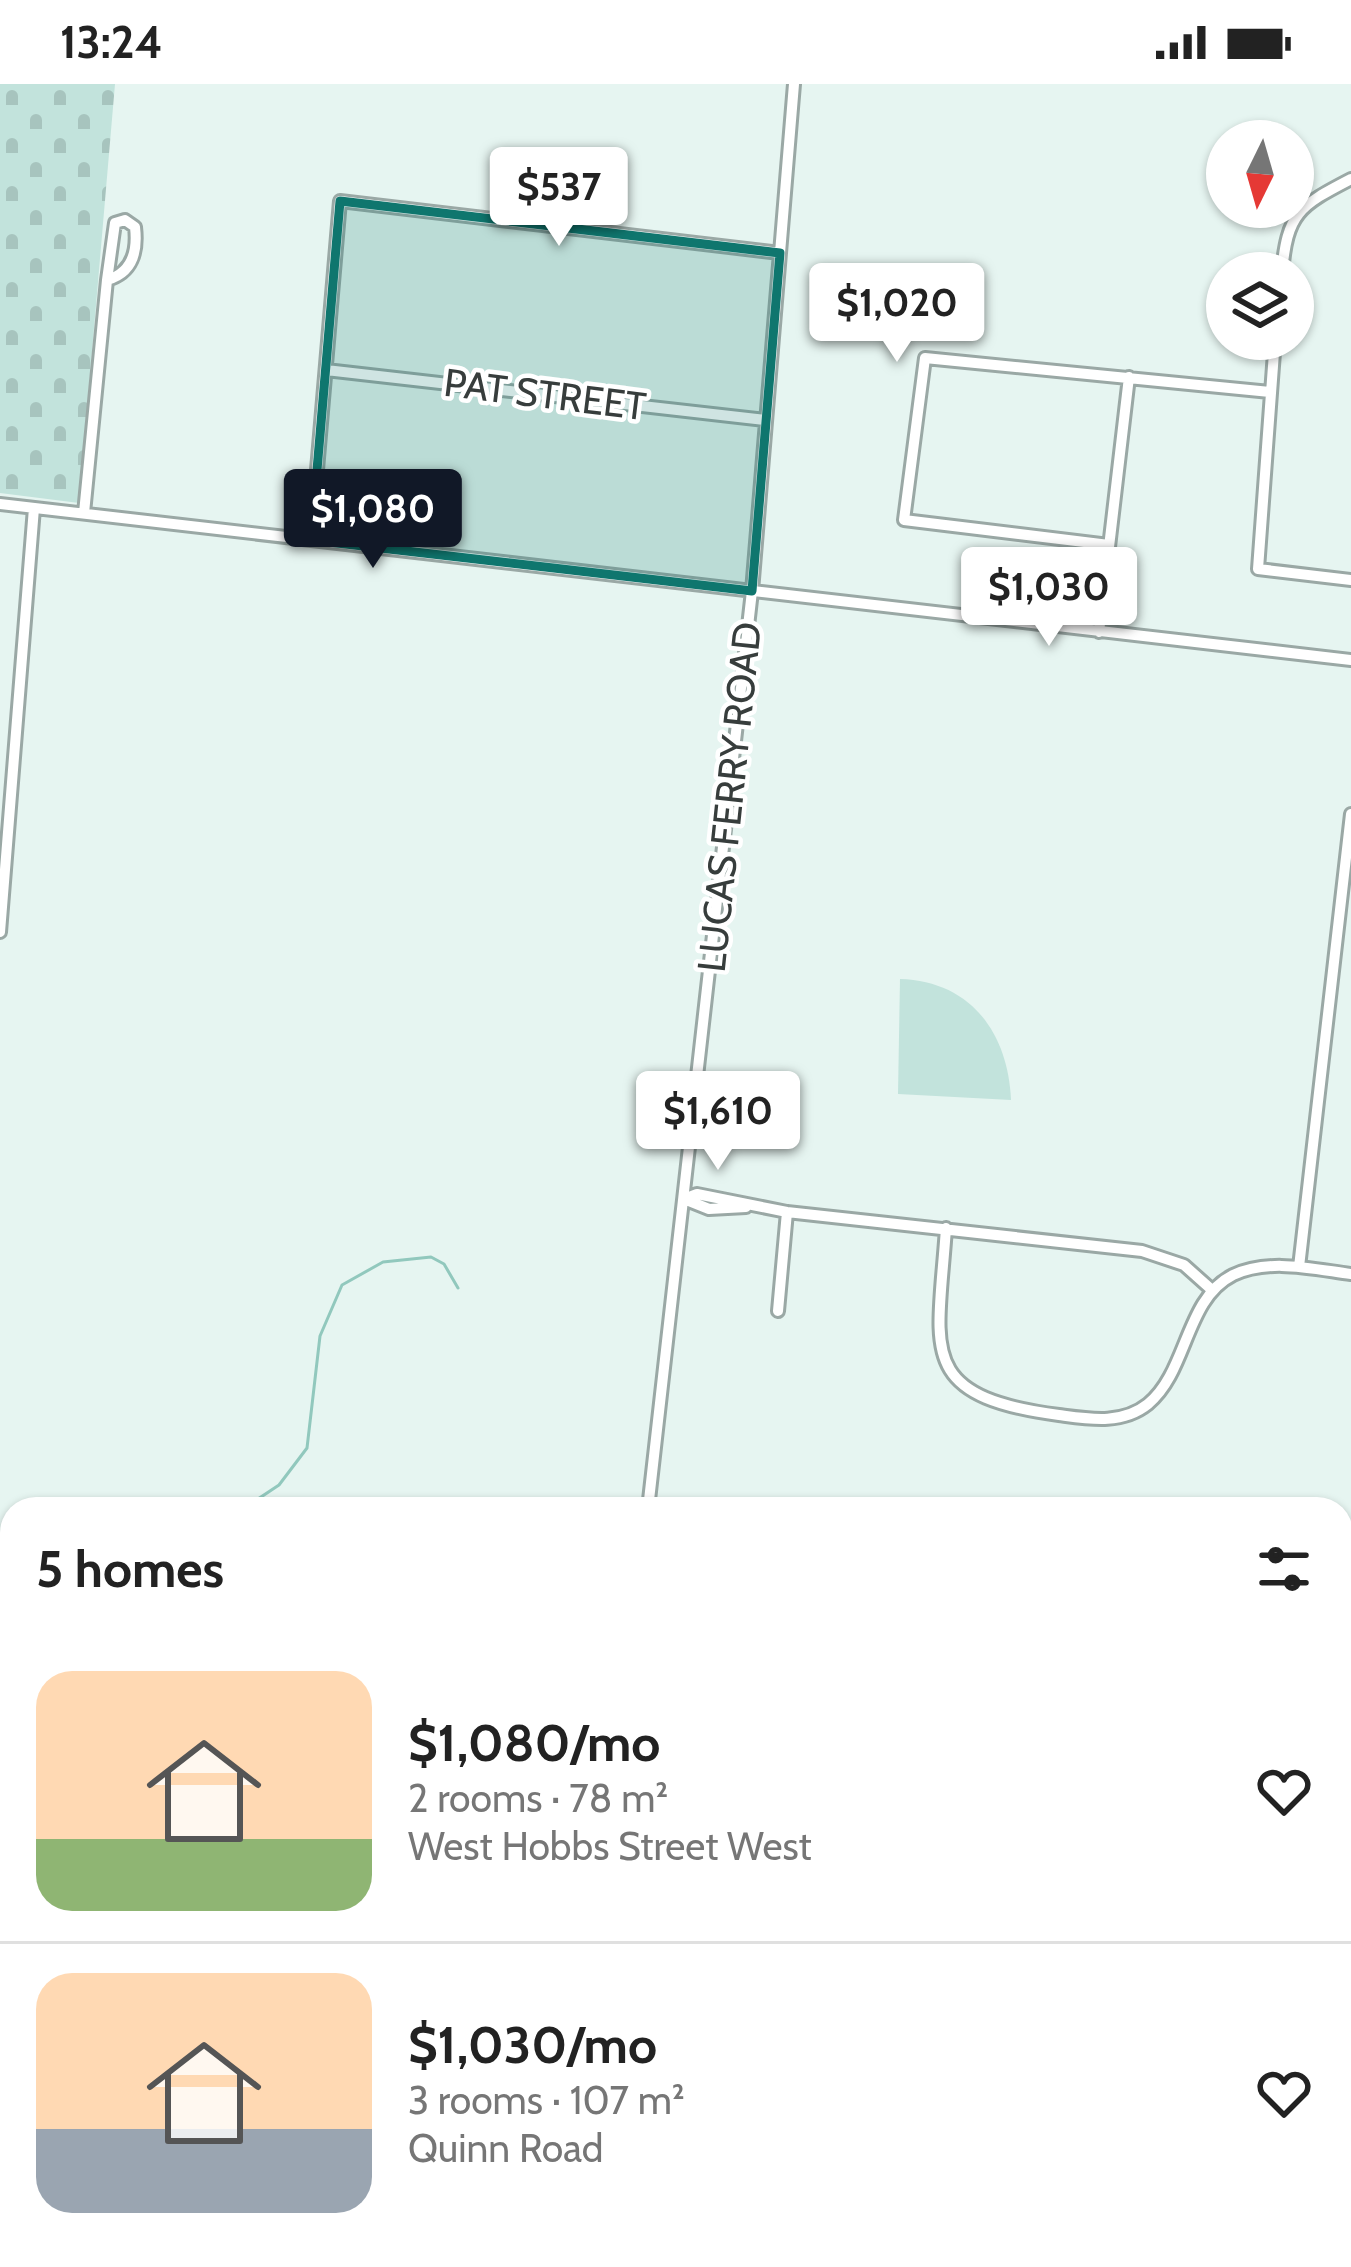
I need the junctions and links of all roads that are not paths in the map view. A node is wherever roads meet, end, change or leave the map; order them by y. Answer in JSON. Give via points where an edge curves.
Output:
{"nodes":[{"id":1,"x":794,"y":84,"type":"edge"},
{"id":2,"x":1351,"y":179,"type":"edge"},
{"id":3,"x":1286,"y":252,"type":"edge"},
{"id":4,"x":780,"y":254,"type":"junction"},
{"id":5,"x":107,"y":280,"type":"junction"},
{"id":6,"x":1273,"y":360,"type":"edge"},
{"id":7,"x":326,"y":370,"type":"junction"},
{"id":8,"x":1129,"y":376,"type":"junction"},
{"id":9,"x":1270,"y":392,"type":"junction"},
{"id":10,"x":765,"y":420,"type":"junction"},
{"id":11,"x":0,"y":504,"type":"edge"},
{"id":12,"x":34,"y":508,"type":"junction"},
{"id":13,"x":84,"y":514,"type":"junction"},
{"id":14,"x":311,"y":540,"type":"junction"},
{"id":15,"x":1109,"y":544,"type":"junction"},
{"id":16,"x":1351,"y":580,"type":"edge"},
{"id":17,"x":752,"y":591,"type":"junction"},
{"id":18,"x":1099,"y":632,"type":"junction"},
{"id":19,"x":1351,"y":660,"type":"edge"},
{"id":20,"x":1351,"y":814,"type":"edge"},
{"id":21,"x":1349,"y":850,"type":"edge"},
{"id":22,"x":0,"y":932,"type":"edge"},
{"id":23,"x":684,"y":1199,"type":"junction"},
{"id":24,"x":787,"y":1212,"type":"junction"},
{"id":25,"x":946,"y":1228,"type":"junction"},
{"id":26,"x":1299,"y":1267,"type":"junction"},
{"id":27,"x":1351,"y":1274,"type":"edge"},
{"id":28,"x":1212,"y":1290,"type":"junction"},
{"id":29,"x":778,"y":1311,"type":"dead end"},
{"id":30,"x":650,"y":1497,"type":"edge"}],
"edges":[{"from":1,"to":4,"type":"street","name":"LUCAS FERRY ROAD"},
{"from":2,"to":3,"type":"street","via":[[1309,200],[1294,217]]},
{"from":4,"to":7,"type":"street","via":[[340,201]]},
{"from":4,"to":10,"type":"street","name":"LUCAS FERRY ROAD"},
{"from":5,"to":5,"type":"street","via":[[133,260],[135,227],[125,220],[112,232]]},
{"from":5,"to":13,"type":"street"},
{"from":6,"to":9,"type":"street"},
{"from":7,"to":10,"type":"street","name":"PAT STREET"},
{"from":7,"to":14,"type":"street"},
{"from":8,"to":9,"type":"street"},
{"from":8,"to":15,"type":"street"},
{"from":8,"to":15,"type":"street","via":[[938,355],[920,366],[904,520]]},
{"from":9,"to":16,"type":"street","via":[[1258,569]]},
{"from":10,"to":17,"type":"street","name":"LUCAS FERRY ROAD"},
{"from":11,"to":12,"type":"street"},
{"from":12,"to":13,"type":"street"},
{"from":12,"to":22,"type":"street"},
{"from":13,"to":14,"type":"street"},
{"from":14,"to":17,"type":"street"},
{"from":15,"to":18,"type":"street"},
{"from":17,"to":18,"type":"street"},
{"from":17,"to":23,"type":"street","name":"LUCAS FERRY ROAD"},
{"from":18,"to":19,"type":"street"},
{"from":20,"to":21,"type":"street"},
{"from":21,"to":26,"type":"street"},
{"from":23,"to":24,"type":"street"},
{"from":23,"to":30,"type":"street","name":"LUCAS FERRY ROAD"},
{"from":24,"to":25,"type":"street"},
{"from":24,"to":29,"type":"street"},
{"from":25,"to":28,"type":"street","via":[[1163,1256]]},
{"from":25,"to":28,"type":"street","via":[[937,1331],[945,1363],[973,1395],[1014,1409],[1109,1419],[1140,1409],[1163,1387]]},
{"from":26,"to":27,"type":"street"},
{"from":26,"to":28,"type":"street","via":[[1260,1266]]}]}
